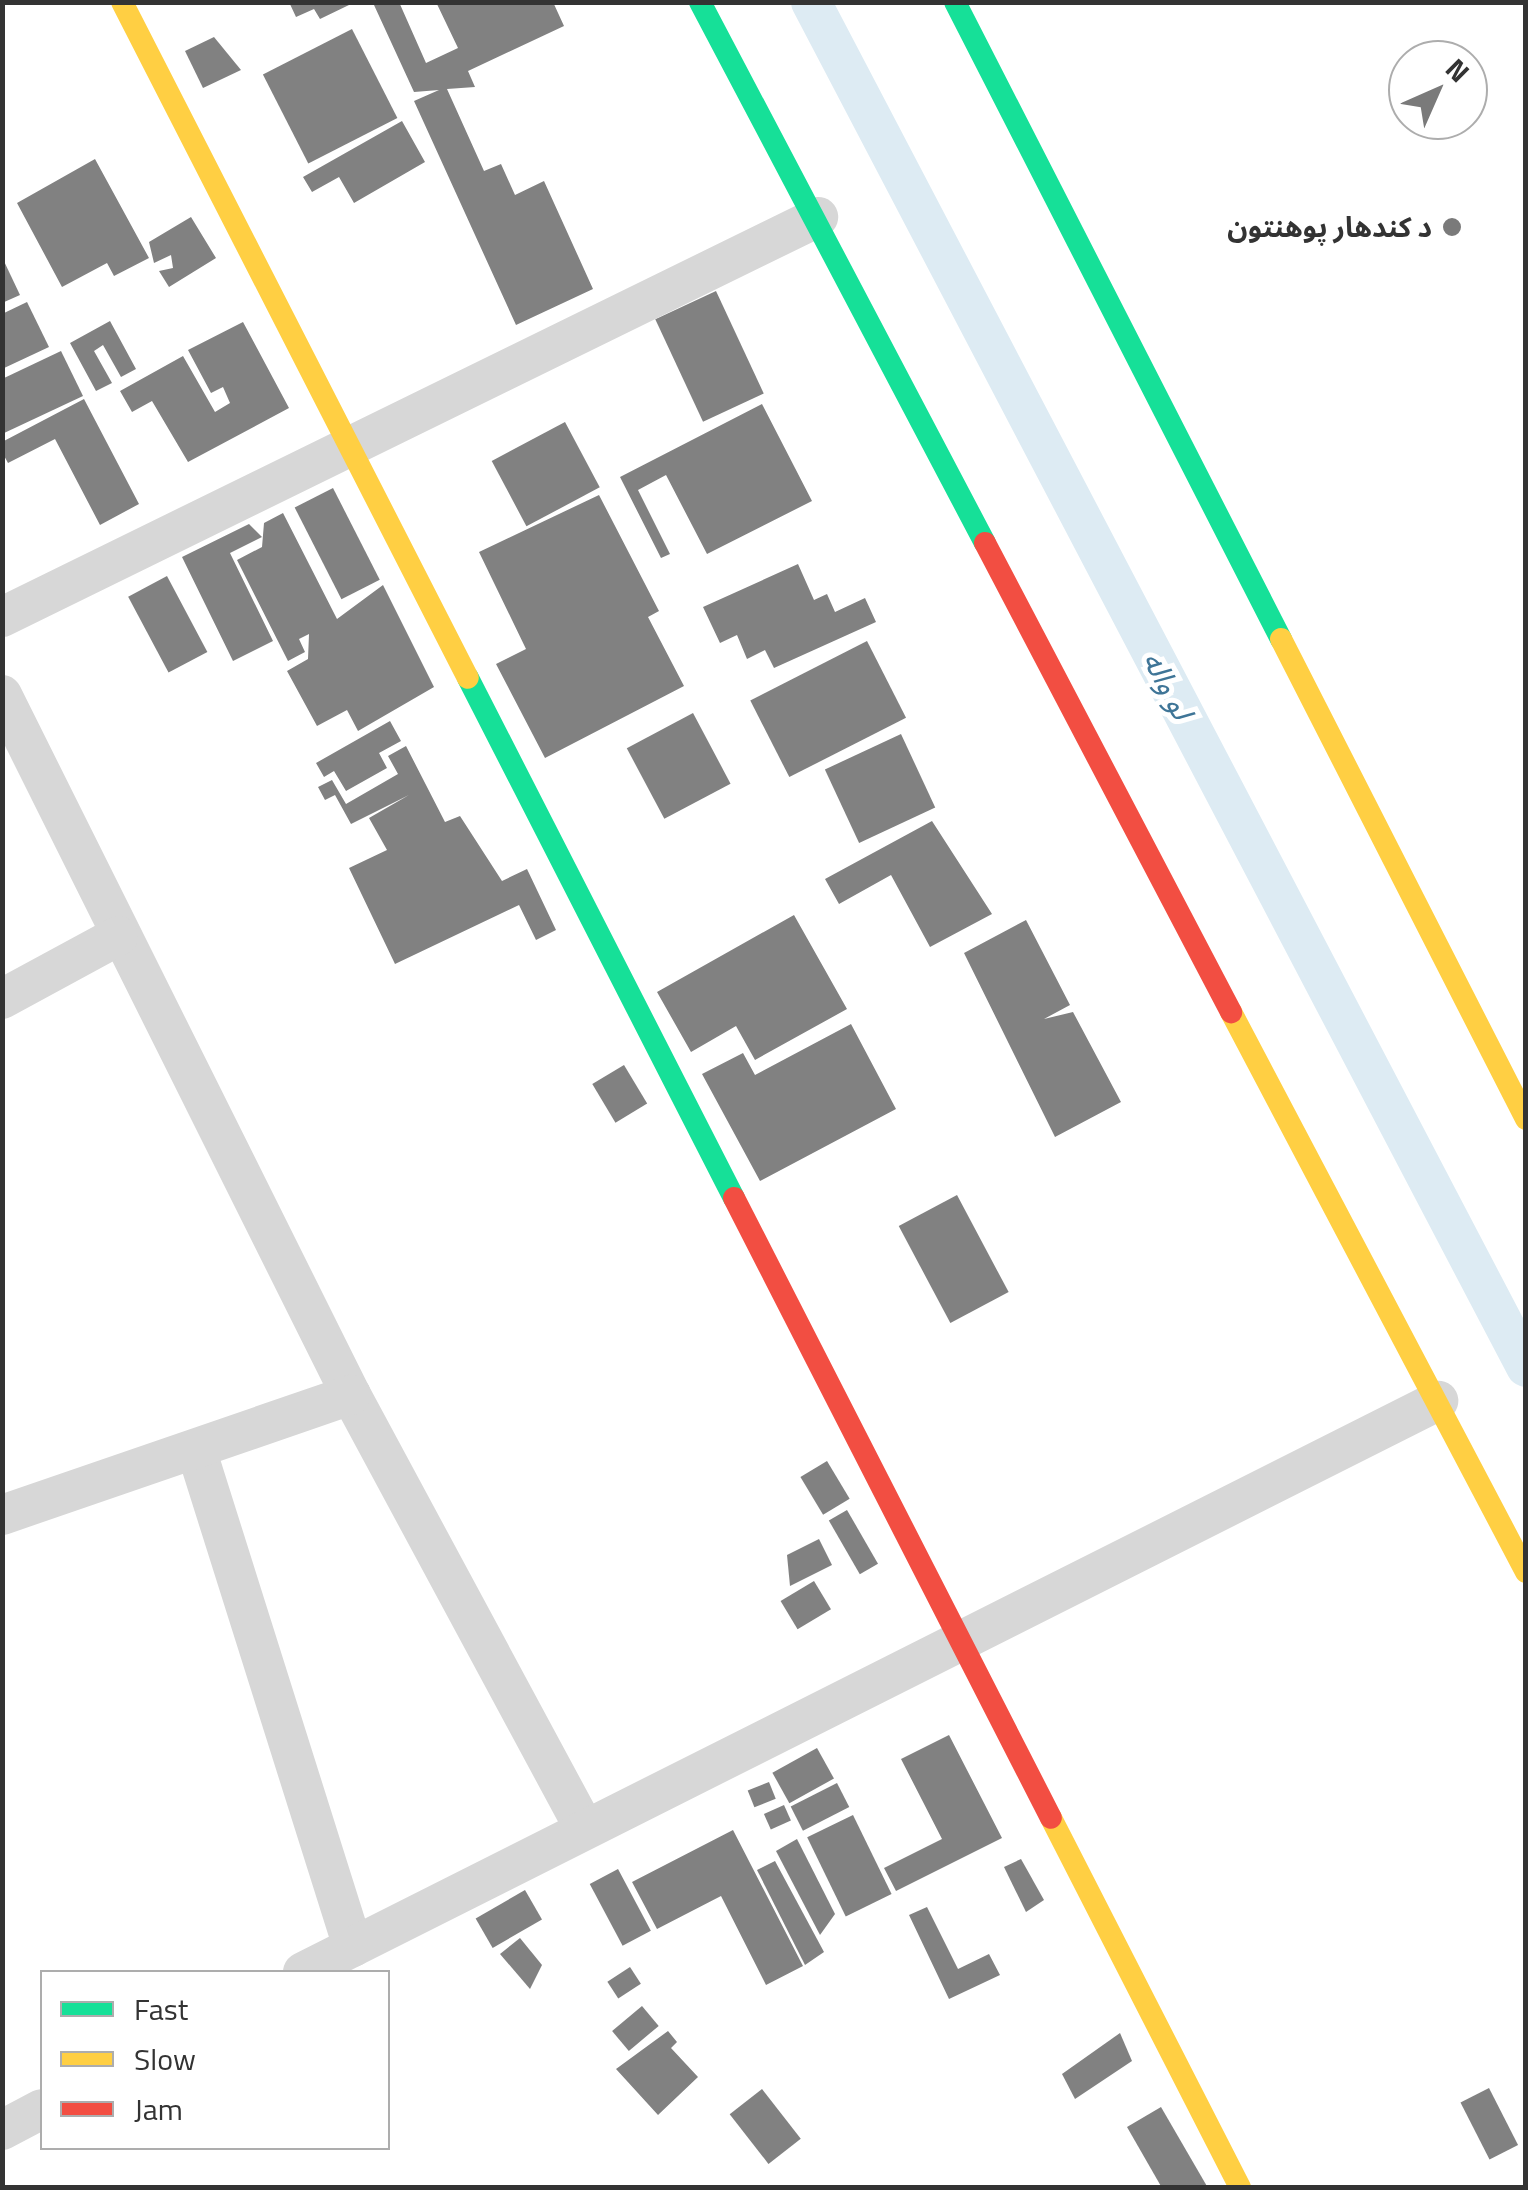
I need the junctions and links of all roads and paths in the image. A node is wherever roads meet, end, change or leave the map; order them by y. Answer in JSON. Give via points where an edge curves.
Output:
{"nodes":[{"id":1,"x":122,"y":2,"type":"edge"},
{"id":2,"x":700,"y":2,"type":"edge"},
{"id":3,"x":955,"y":2,"type":"edge"},
{"id":4,"x":818,"y":217,"type":"junction"},
{"id":5,"x":351,"y":452,"type":"junction"},
{"id":6,"x":2,"y":617,"type":"edge"},
{"id":7,"x":2,"y":695,"type":"edge"},
{"id":8,"x":118,"y":936,"type":"junction"},
{"id":9,"x":2,"y":999,"type":"edge"},
{"id":10,"x":1526,"y":1119,"type":"edge"},
{"id":11,"x":352,"y":1395,"type":"junction"},
{"id":12,"x":1438,"y":1401,"type":"junction"},
{"id":13,"x":196,"y":1448,"type":"junction"},
{"id":14,"x":2,"y":1515,"type":"edge"},
{"id":15,"x":1526,"y":1572,"type":"edge"},
{"id":16,"x":957,"y":1642,"type":"junction"},
{"id":17,"x":583,"y":1826,"type":"junction"},
{"id":18,"x":352,"y":1947,"type":"junction"},
{"id":19,"x":308,"y":1970,"type":"edge"},
{"id":20,"x":40,"y":2110,"type":"edge"},
{"id":21,"x":2,"y":2130,"type":"edge"},
{"id":22,"x":1240,"y":2188,"type":"edge"}],
"edges":[{"from":1,"to":5,"type":"street"},
{"from":2,"to":4,"type":"street"},
{"from":3,"to":10,"type":"street"},
{"from":4,"to":5,"type":"street"},
{"from":4,"to":12,"type":"street"},
{"from":5,"to":6,"type":"street"},
{"from":5,"to":16,"type":"street"},
{"from":7,"to":8,"type":"street"},
{"from":8,"to":9,"type":"street"},
{"from":8,"to":11,"type":"street"},
{"from":11,"to":13,"type":"street"},
{"from":11,"to":17,"type":"street"},
{"from":12,"to":15,"type":"street"},
{"from":12,"to":16,"type":"street"},
{"from":13,"to":14,"type":"street"},
{"from":13,"to":18,"type":"street"},
{"from":16,"to":17,"type":"street"},
{"from":16,"to":22,"type":"street"},
{"from":17,"to":18,"type":"street"},
{"from":18,"to":19,"type":"street"},
{"from":20,"to":21,"type":"street"}]}
